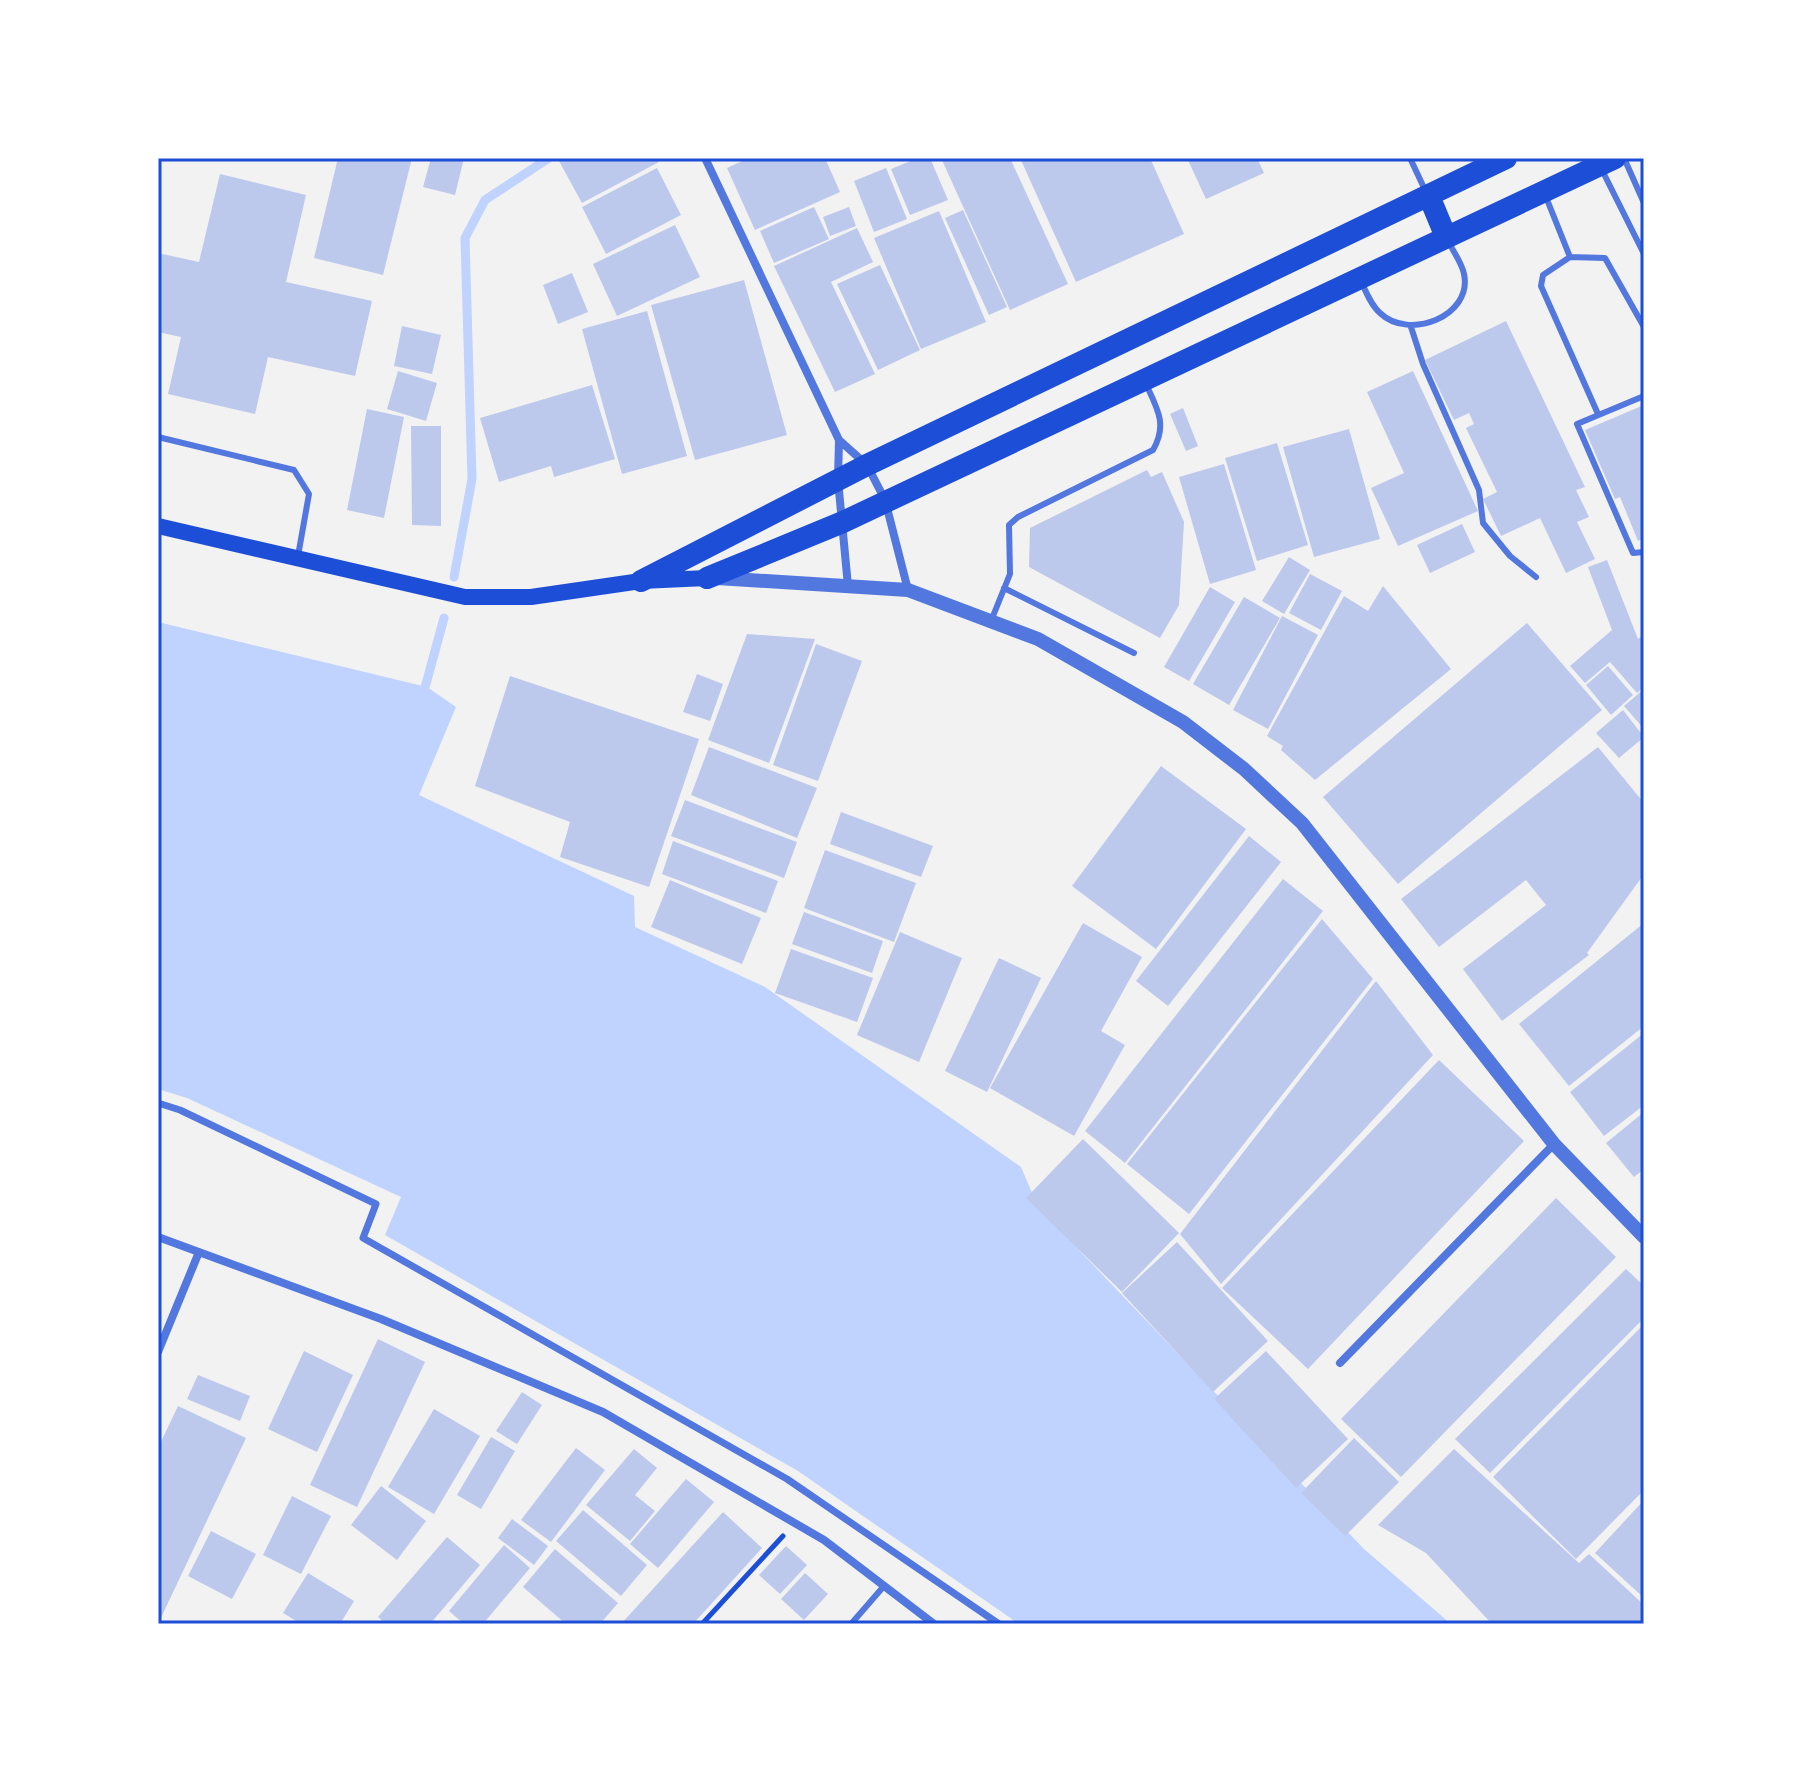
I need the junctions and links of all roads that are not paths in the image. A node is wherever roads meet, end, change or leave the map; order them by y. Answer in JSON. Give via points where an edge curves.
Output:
{"nodes":[{"id":1,"x":705,"y":158,"type":"edge"},
{"id":2,"x":1410,"y":158,"type":"edge"},
{"id":3,"x":1506,"y":158,"type":"edge"},
{"id":4,"x":1624,"y":158,"type":"edge"},
{"id":5,"x":1607,"y":161,"type":"edge"},
{"id":6,"x":1544,"y":191,"type":"junction"},
{"id":7,"x":1429,"y":196,"type":"junction"},
{"id":8,"x":1644,"y":203,"type":"edge"},
{"id":9,"x":1446,"y":237,"type":"junction"},
{"id":10,"x":1644,"y":254,"type":"edge"},
{"id":11,"x":1570,"y":257,"type":"junction"},
{"id":12,"x":1360,"y":278,"type":"junction"},
{"id":13,"x":1411,"y":327,"type":"junction"},
{"id":14,"x":1644,"y":327,"type":"edge"},
{"id":15,"x":1144,"y":379,"type":"junction"},
{"id":16,"x":1644,"y":396,"type":"edge"},
{"id":17,"x":1598,"y":414,"type":"junction"},
{"id":18,"x":158,"y":437,"type":"edge"},
{"id":19,"x":839,"y":440,"type":"junction"},
{"id":20,"x":867,"y":465,"type":"junction"},
{"id":21,"x":838,"y":480,"type":"junction"},
{"id":22,"x":885,"y":500,"type":"junction"},
{"id":23,"x":843,"y":522,"type":"junction"},
{"id":24,"x":158,"y":526,"type":"edge"},
{"id":25,"x":1644,"y":552,"type":"edge"},
{"id":26,"x":298,"y":556,"type":"junction"},
{"id":27,"x":1536,"y":577,"type":"dead end"},
{"id":28,"x":707,"y":578,"type":"junction"},
{"id":29,"x":641,"y":581,"type":"junction"},
{"id":30,"x":848,"y":586,"type":"junction"},
{"id":31,"x":1004,"y":588,"type":"junction"},
{"id":32,"x":908,"y":590,"type":"junction"},
{"id":33,"x":991,"y":621,"type":"junction"},
{"id":34,"x":1134,"y":653,"type":"dead end"},
{"id":35,"x":158,"y":1103,"type":"edge"},
{"id":36,"x":1554,"y":1144,"type":"junction"},
{"id":37,"x":158,"y":1237,"type":"edge"},
{"id":38,"x":1644,"y":1237,"type":"edge"},
{"id":39,"x":199,"y":1252,"type":"junction"},
{"id":40,"x":158,"y":1352,"type":"edge"},
{"id":41,"x":1340,"y":1363,"type":"dead end"},
{"id":42,"x":884,"y":1586,"type":"junction"},
{"id":43,"x":851,"y":1624,"type":"edge"},
{"id":44,"x":934,"y":1624,"type":"edge"},
{"id":45,"x":999,"y":1624,"type":"edge"}],
"edges":[{"from":1,"to":19,"type":"street"},
{"from":2,"to":7,"type":"lane"},
{"from":3,"to":7,"type":"highway"},
{"from":4,"to":8,"type":"lane"},
{"from":5,"to":6,"type":"highway"},
{"from":5,"to":10,"type":"lane"},
{"from":6,"to":9,"type":"highway"},
{"from":6,"to":11,"type":"lane"},
{"from":7,"to":9,"type":"highway"},
{"from":7,"to":20,"type":"highway"},
{"from":9,"to":12,"type":"highway"},
{"from":9,"to":13,"type":"lane","via":[[1464,273],[1461,295],[1436,321]]},
{"from":11,"to":14,"type":"lane","via":[[1605,258]]},
{"from":11,"to":17,"type":"lane","via":[[1543,275],[1541,286]]},
{"from":12,"to":13,"type":"lane","via":[[1381,314]]},
{"from":12,"to":15,"type":"highway"},
{"from":13,"to":27,"type":"lane","via":[[1479,490],[1483,523]]},
{"from":15,"to":22,"type":"highway"},
{"from":15,"to":31,"type":"lane","via":[[1162,419],[1163,434],[1153,450],[1009,525],[1010,574]]},
{"from":16,"to":17,"type":"lane"},
{"from":17,"to":25,"type":"lane","via":[[1577,424],[1633,553]]},
{"from":18,"to":26,"type":"lane","via":[[294,470],[309,494]]},
{"from":19,"to":20,"type":"street"},
{"from":19,"to":21,"type":"street"},
{"from":20,"to":21,"type":"highway"},
{"from":20,"to":22,"type":"street"},
{"from":21,"to":23,"type":"street"},
{"from":21,"to":29,"type":"highway"},
{"from":22,"to":23,"type":"highway"},
{"from":22,"to":32,"type":"street"},
{"from":23,"to":28,"type":"highway"},
{"from":23,"to":30,"type":"street"},
{"from":24,"to":26,"type":"main road"},
{"from":26,"to":29,"type":"main road","via":[[465,597],[531,597]]},
{"from":28,"to":29,"type":"main road"},
{"from":28,"to":30,"type":"street"},
{"from":30,"to":32,"type":"street"},
{"from":31,"to":33,"type":"lane"},
{"from":31,"to":34,"type":"lane"},
{"from":32,"to":33,"type":"street"},
{"from":33,"to":36,"type":"street","via":[[1038,639],[1134,692],[1183,722],[1255,779],[1302,823]]},
{"from":35,"to":45,"type":"street","via":[[376,1204],[363,1238],[787,1479]]},
{"from":36,"to":38,"type":"street"},
{"from":36,"to":41,"type":"street"},
{"from":37,"to":39,"type":"street"},
{"from":39,"to":40,"type":"street"},
{"from":39,"to":42,"type":"street","via":[[381,1319],[603,1412],[795,1523]]},
{"from":42,"to":43,"type":"lane"},
{"from":42,"to":44,"type":"street"}]}
